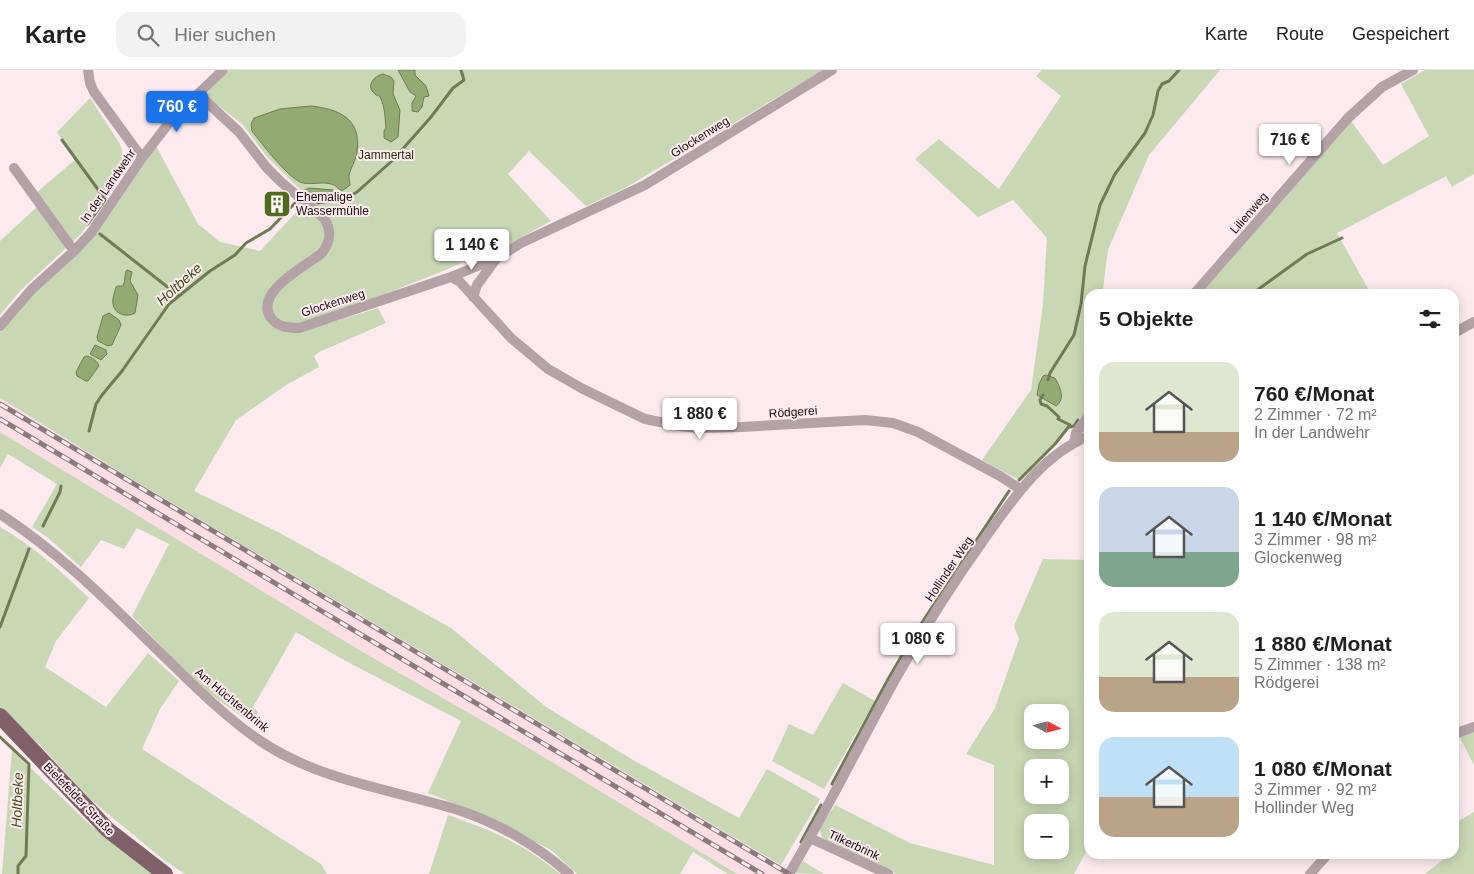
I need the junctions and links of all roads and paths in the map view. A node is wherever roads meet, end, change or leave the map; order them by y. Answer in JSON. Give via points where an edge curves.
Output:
{"nodes":[{"id":1,"x":88,"y":70,"type":"edge"},
{"id":2,"x":223,"y":70,"type":"edge"},
{"id":3,"x":832,"y":70,"type":"edge"},
{"id":4,"x":1413,"y":70,"type":"edge"},
{"id":5,"x":198,"y":94,"type":"junction"},
{"id":6,"x":142,"y":158,"type":"junction"},
{"id":7,"x":14,"y":168,"type":"dead end"},
{"id":8,"x":74,"y":251,"type":"junction"},
{"id":9,"x":497,"y":258,"type":"junction"},
{"id":10,"x":451,"y":277,"type":"junction"},
{"id":11,"x":1198,"y":289,"type":"edge"},
{"id":12,"x":473,"y":297,"type":"junction"},
{"id":13,"x":1474,"y":322,"type":"edge"},
{"id":14,"x":0,"y":326,"type":"edge"},
{"id":15,"x":1459,"y":330,"type":"edge"},
{"id":16,"x":1084,"y":422,"type":"edge"},
{"id":17,"x":1084,"y":438,"type":"edge"},
{"id":18,"x":1074,"y":442,"type":"junction"},
{"id":19,"x":1020,"y":489,"type":"junction"},
{"id":20,"x":0,"y":514,"type":"edge"},
{"id":21,"x":0,"y":716,"type":"edge"},
{"id":22,"x":1474,"y":727,"type":"edge"},
{"id":23,"x":1459,"y":732,"type":"edge"},
{"id":24,"x":810,"y":838,"type":"junction"},
{"id":25,"x":1324,"y":859,"type":"edge"},
{"id":26,"x":165,"y":874,"type":"edge"},
{"id":27,"x":569,"y":874,"type":"edge"},
{"id":28,"x":789,"y":874,"type":"edge"},
{"id":29,"x":888,"y":874,"type":"edge"},
{"id":30,"x":1310,"y":874,"type":"edge"}],
"edges":[{"from":1,"to":6,"type":"street","via":[[94,92]]},
{"from":2,"to":5,"type":"street","name":"In der Landwehr"},
{"from":3,"to":9,"type":"street","name":"Glockenweg","via":[[645,185]]},
{"from":4,"to":11,"type":"street","name":"Lilienweg","via":[[1382,88],[1348,118]]},
{"from":5,"to":6,"type":"street","name":"In der Landwehr","via":[[172,119]]},
{"from":5,"to":10,"type":"street","name":"Glockenweg","via":[[240,132],[267,168],[328,224],[329,242],[321,254],[270,294],[268,314],[276,323],[299,328]]},
{"from":6,"to":8,"type":"street","name":"In der Landwehr","via":[[104,215]]},
{"from":7,"to":8,"type":"street"},
{"from":8,"to":14,"type":"street","name":"In der Landwehr","via":[[32,289]]},
{"from":9,"to":10,"type":"street","name":"Glockenweg"},
{"from":9,"to":12,"type":"street","name":"Glockenweg"},
{"from":10,"to":12,"type":"street","name":"Rödgerei"},
{"from":12,"to":19,"type":"street","name":"Rödgerei","via":[[511,338],[548,369],[583,390],[645,419],[698,428],[865,420],[893,423],[942,445]]},
{"from":13,"to":15,"type":"street"},
{"from":16,"to":18,"type":"street"},
{"from":17,"to":18,"type":"street","name":"Hollinder Weg"},
{"from":18,"to":19,"type":"street","name":"Hollinder Weg"},
{"from":19,"to":24,"type":"street","name":"Hollinder Weg","via":[[964,567],[897,676]]},
{"from":20,"to":27,"type":"street","name":"Am Hüchtenbrink","via":[[61,558],[198,690],[259,740],[302,764],[332,775],[482,819],[521,839]]},
{"from":21,"to":26,"type":"main road","name":"Bielefelder Straße","via":[[108,830]]},
{"from":22,"to":23,"type":"street"},
{"from":24,"to":28,"type":"street","name":"Hollinder Weg"},
{"from":24,"to":29,"type":"street","name":"Tilkerbrink"},
{"from":25,"to":30,"type":"street"}]}
